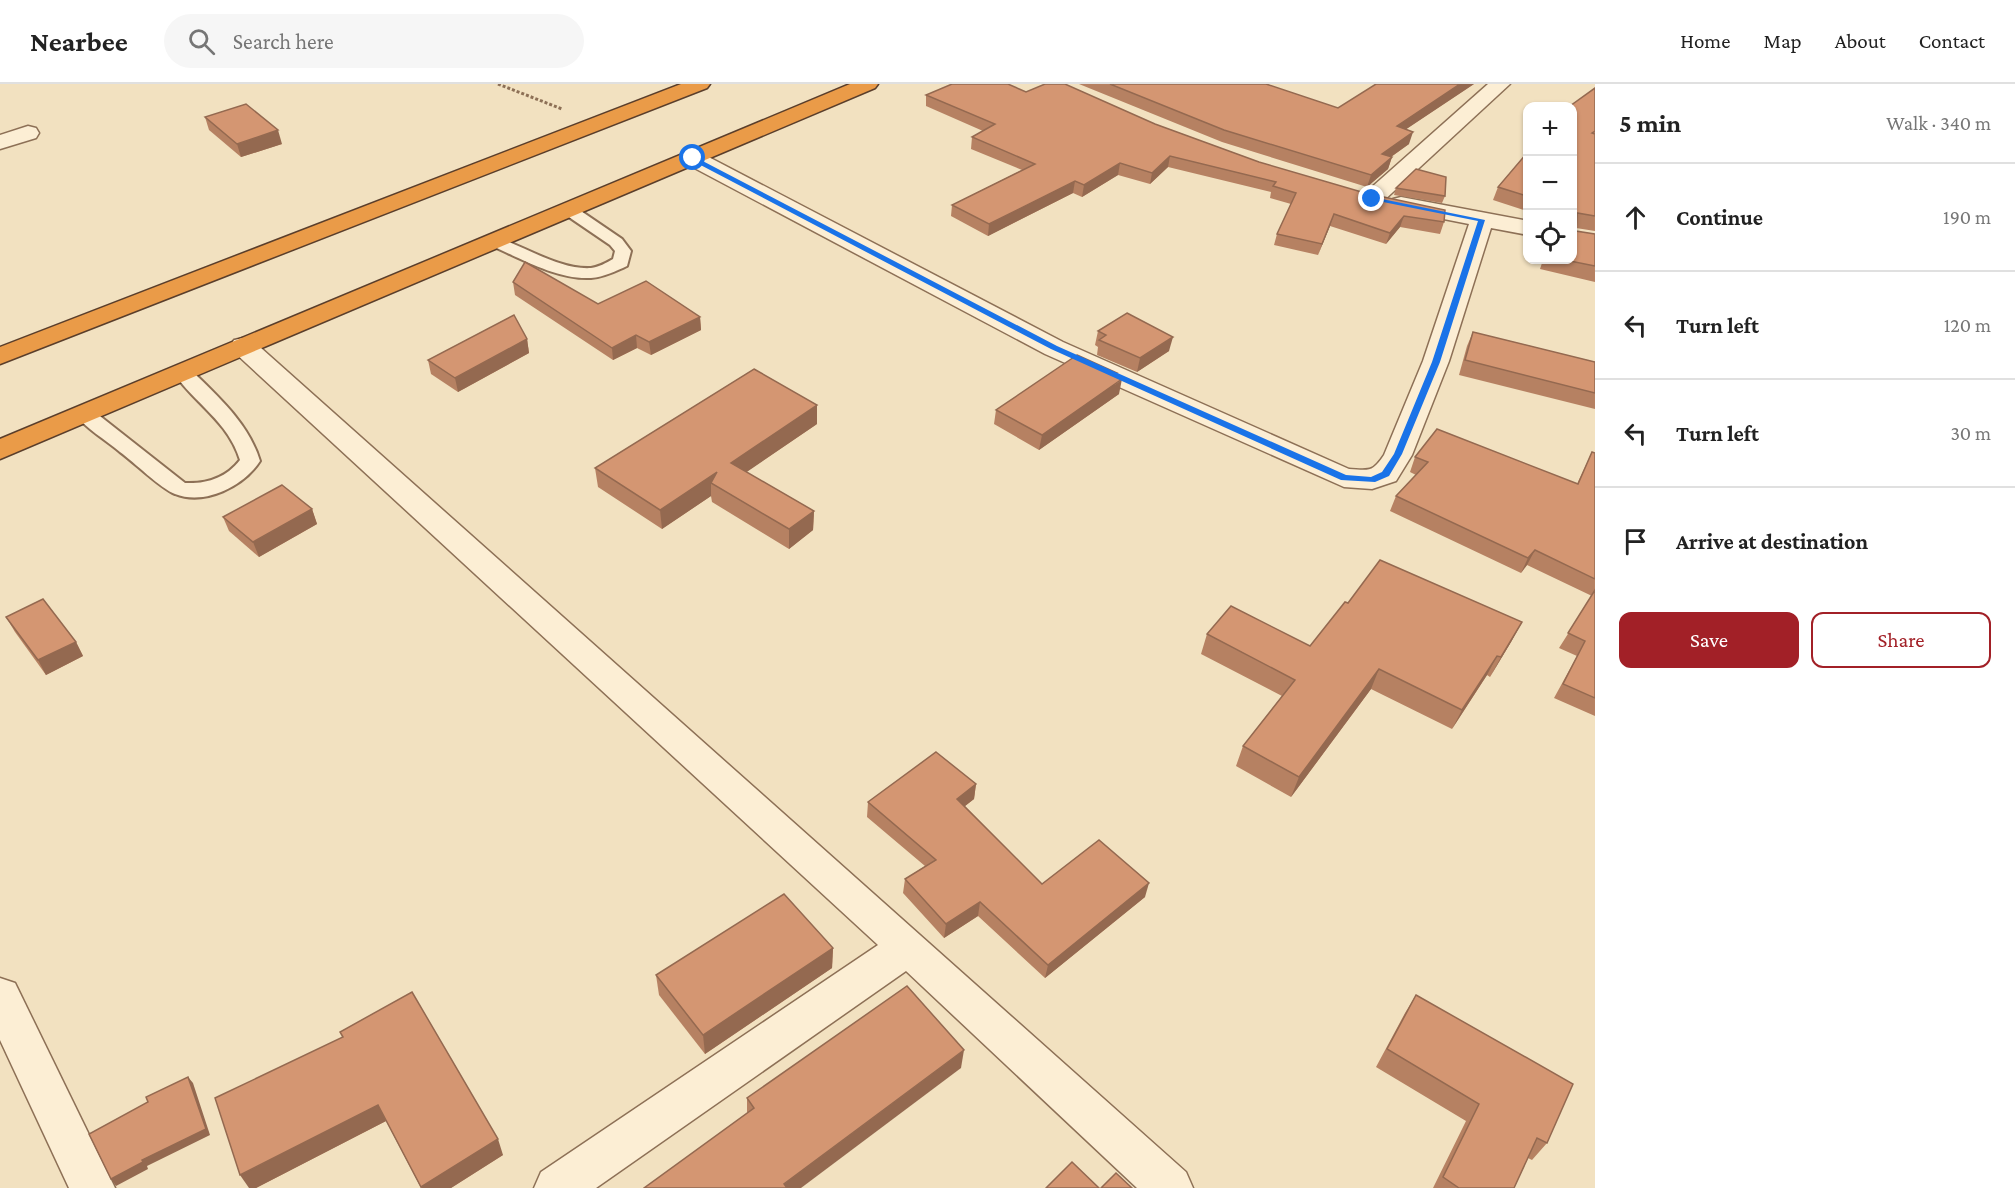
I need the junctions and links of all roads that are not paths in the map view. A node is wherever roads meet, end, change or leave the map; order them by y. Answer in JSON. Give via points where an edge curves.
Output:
{"nodes":[{"id":1,"x":699,"y":84,"type":"edge"},
{"id":2,"x":868,"y":84,"type":"edge"},
{"id":3,"x":1500,"y":84,"type":"edge"},
{"id":4,"x":28,"y":133,"type":"dead end"},
{"id":5,"x":0,"y":142,"type":"edge"},
{"id":6,"x":693,"y":158,"type":"junction"},
{"id":7,"x":1349,"y":192,"type":"edge"},
{"id":8,"x":1372,"y":199,"type":"junction"},
{"id":9,"x":569,"y":210,"type":"junction"},
{"id":10,"x":1482,"y":220,"type":"junction"},
{"id":11,"x":1523,"y":227,"type":"edge"},
{"id":12,"x":493,"y":241,"type":"junction"},
{"id":13,"x":243,"y":346,"type":"junction"},
{"id":14,"x":0,"y":356,"type":"edge"},
{"id":15,"x":182,"y":372,"type":"junction"},
{"id":16,"x":84,"y":413,"type":"junction"},
{"id":17,"x":0,"y":450,"type":"edge"},
{"id":18,"x":908,"y":947,"type":"junction"},
{"id":19,"x":0,"y":996,"type":"edge"},
{"id":20,"x":92,"y":1188,"type":"edge"},
{"id":21,"x":557,"y":1188,"type":"edge"},
{"id":22,"x":1170,"y":1188,"type":"edge"}],
"edges":[{"from":1,"to":14,"type":"highway"},
{"from":2,"to":6,"type":"highway"},
{"from":3,"to":8,"type":"street"},
{"from":4,"to":5,"type":"street"},
{"from":6,"to":9,"type":"highway"},
{"from":6,"to":10,"type":"street","via":[[1054,348],[1344,478],[1372,480],[1386,474],[1398,454],[1436,362]]},
{"from":7,"to":8,"type":"street"},
{"from":8,"to":10,"type":"street"},
{"from":9,"to":12,"type":"highway"},
{"from":9,"to":12,"type":"lane","via":[[616,242],[623,251],[621,262],[604,271],[573,271]]},
{"from":10,"to":11,"type":"street"},
{"from":12,"to":13,"type":"highway"},
{"from":13,"to":15,"type":"highway"},
{"from":13,"to":18,"type":"street"},
{"from":15,"to":16,"type":"highway"},
{"from":15,"to":16,"type":"lane","via":[[248,448],[250,461],[241,474],[213,489],[180,489]]},
{"from":16,"to":17,"type":"highway"},
{"from":18,"to":21,"type":"street"},
{"from":18,"to":22,"type":"street"},
{"from":19,"to":20,"type":"street"}]}
